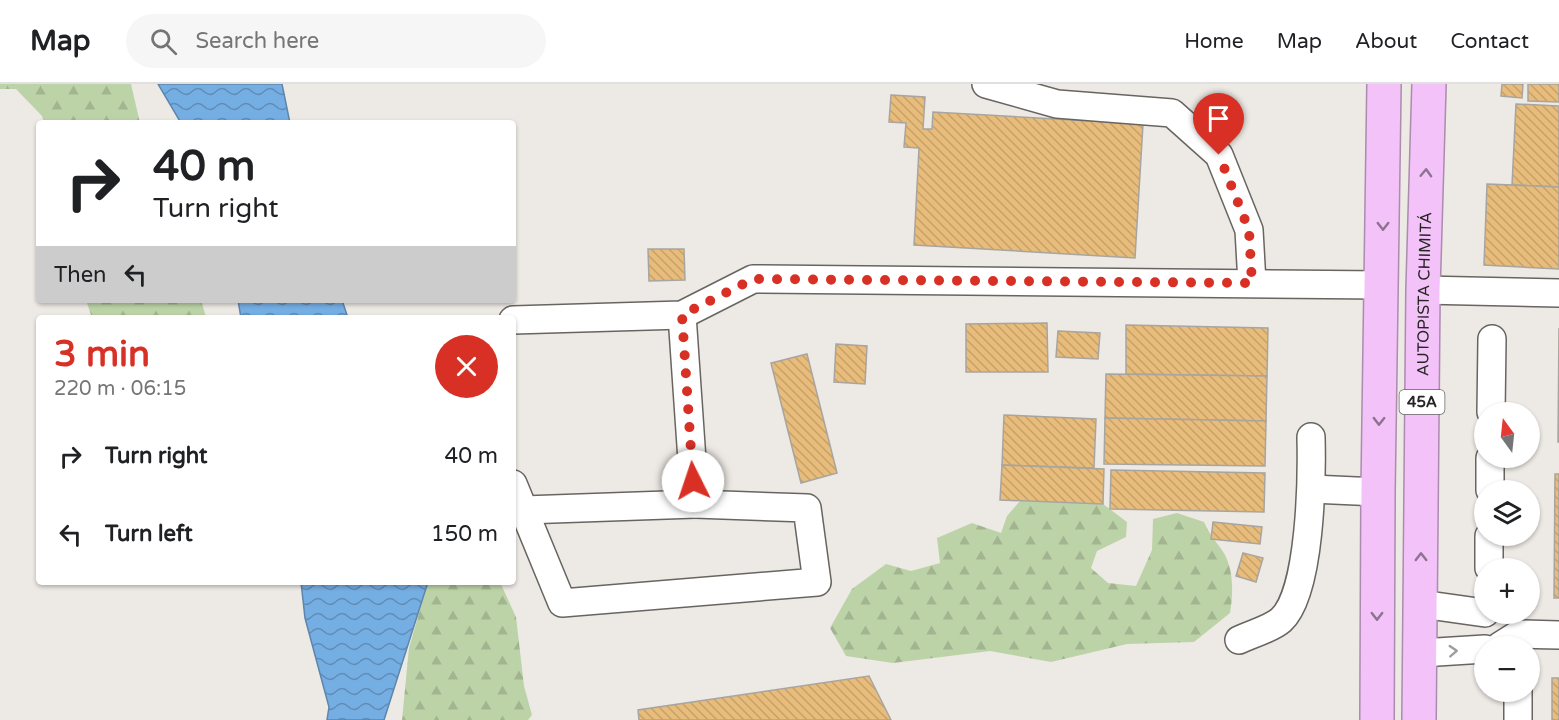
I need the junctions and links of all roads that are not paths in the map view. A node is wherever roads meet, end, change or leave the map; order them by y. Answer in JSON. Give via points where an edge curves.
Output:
{"nodes":[{"id":1,"x":986,"y":84,"type":"edge"},
{"id":2,"x":1384,"y":84,"type":"edge"},
{"id":3,"x":1429,"y":84,"type":"edge"},
{"id":4,"x":1252,"y":283,"type":"junction"},
{"id":5,"x":1383,"y":285,"type":"junction"},
{"id":6,"x":1423,"y":290,"type":"junction"},
{"id":7,"x":1559,"y":293,"type":"edge"},
{"id":8,"x":682,"y":315,"type":"junction"},
{"id":9,"x":516,"y":320,"type":"edge"},
{"id":10,"x":1492,"y":339,"type":"dead end"},
{"id":11,"x":1491,"y":402,"type":"edge"},
{"id":12,"x":1311,"y":436,"type":"dead end"},
{"id":13,"x":1312,"y":489,"type":"junction"},
{"id":14,"x":516,"y":491,"type":"edge"},
{"id":15,"x":1378,"y":492,"type":"junction"},
{"id":16,"x":695,"y":504,"type":"junction"},
{"id":17,"x":524,"y":510,"type":"junction"},
{"id":18,"x":1421,"y":604,"type":"junction"},
{"id":19,"x":1474,"y":611,"type":"edge"},
{"id":20,"x":1559,"y":635,"type":"edge"},
{"id":21,"x":1540,"y":638,"type":"edge"},
{"id":22,"x":1239,"y":640,"type":"dead end"},
{"id":23,"x":1474,"y":650,"type":"edge"},
{"id":24,"x":1421,"y":653,"type":"junction"},
{"id":25,"x":1518,"y":702,"type":"edge"},
{"id":26,"x":1377,"y":720,"type":"edge"},
{"id":27,"x":1419,"y":720,"type":"edge"},
{"id":28,"x":1518,"y":720,"type":"edge"}],
"edges":[{"from":1,"to":4,"type":"lane","via":[[1057,104],[1172,114],[1219,155],[1249,230]]},
{"from":2,"to":5,"type":"highway","number":"45A","one_way":true},
{"from":6,"to":3,"type":"highway","name":"AUTOPISTA CHIMITÁ","number":"45A","one_way":true},
{"from":4,"to":5,"type":"lane"},
{"from":4,"to":8,"type":"lane","via":[[753,279]]},
{"from":5,"to":15,"type":"highway","number":"45A","one_way":true},
{"from":6,"to":7,"type":"lane"},
{"from":18,"to":6,"type":"highway","name":"AUTOPISTA CHIMITÁ","number":"45A","one_way":true},
{"from":8,"to":9,"type":"lane"},
{"from":8,"to":16,"type":"lane"},
{"from":10,"to":11,"type":"lane"},
{"from":12,"to":13,"type":"lane"},
{"from":13,"to":15,"type":"lane"},
{"from":13,"to":22,"type":"lane","via":[[1301,586],[1281,620]]},
{"from":14,"to":17,"type":"lane"},
{"from":15,"to":26,"type":"highway","number":"45A","one_way":true},
{"from":16,"to":17,"type":"lane"},
{"from":16,"to":17,"type":"lane","via":[[807,508],[817,582],[562,603]]},
{"from":18,"to":19,"type":"lane"},
{"from":18,"to":24,"type":"highway","name":"AUTOPISTA CHIMITÁ","number":"45A"},
{"from":20,"to":21,"type":"lane"},
{"from":24,"to":23,"type":"lane","one_way":true},
{"from":24,"to":27,"type":"highway","name":"AUTOPISTA CHIMITÁ","number":"45A"},
{"from":25,"to":28,"type":"lane"}]}
